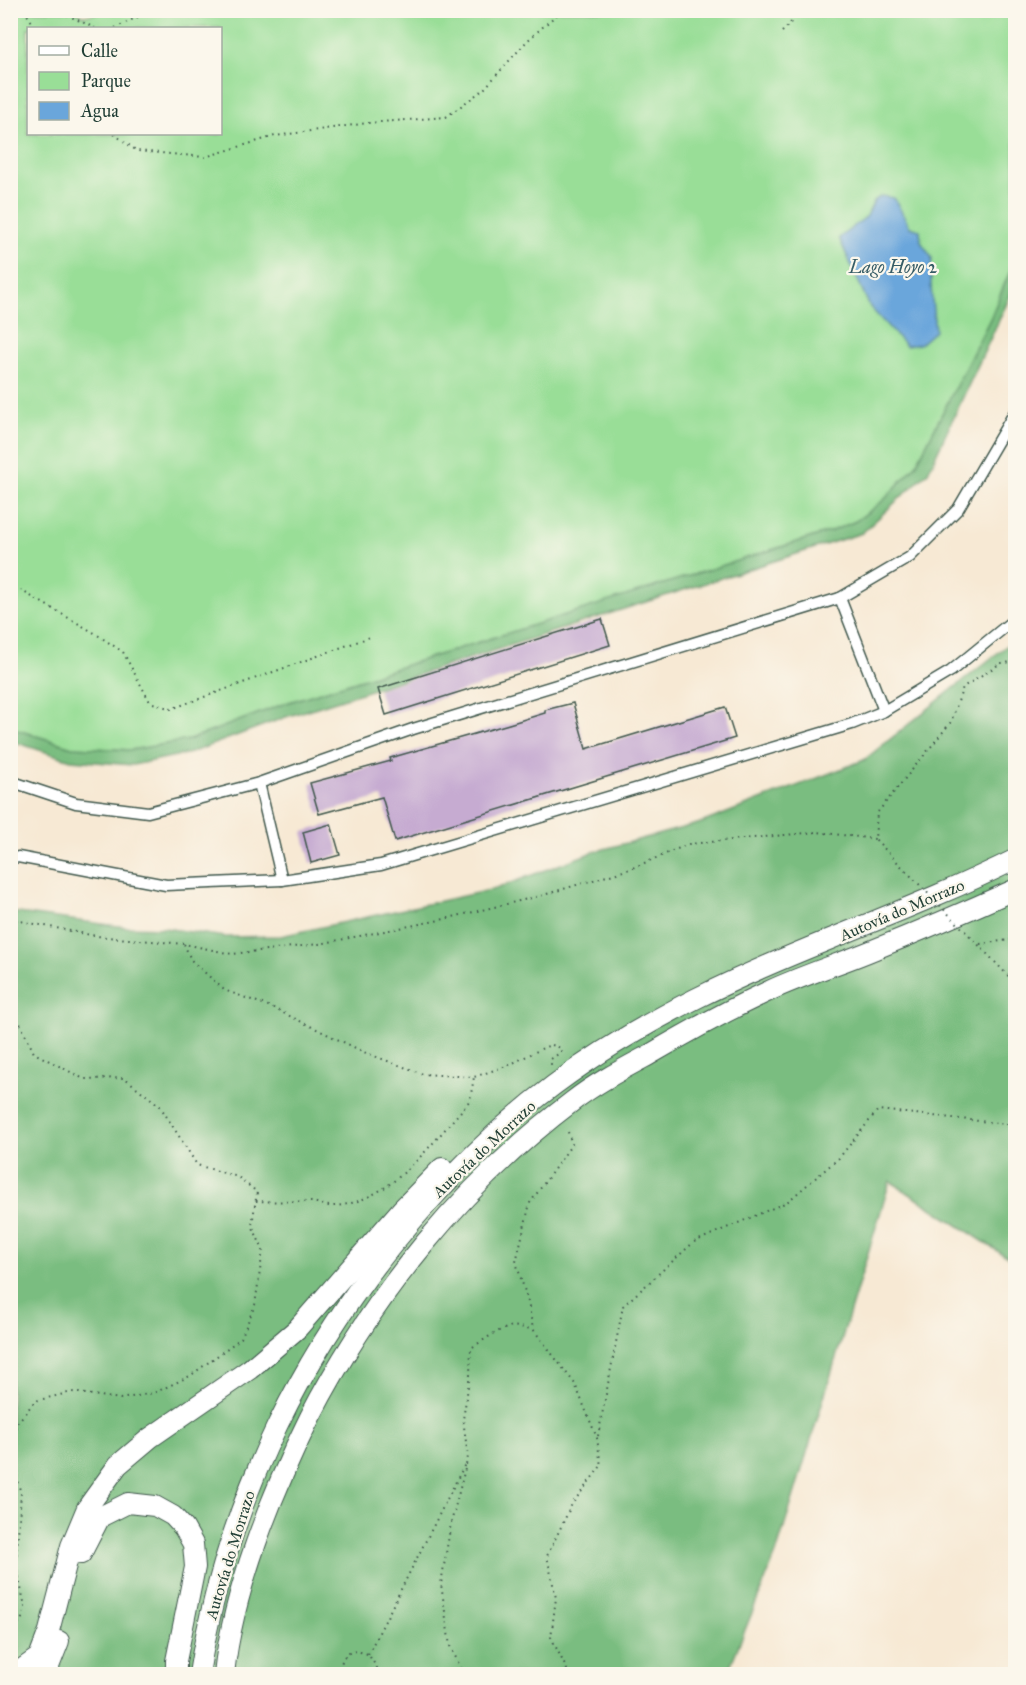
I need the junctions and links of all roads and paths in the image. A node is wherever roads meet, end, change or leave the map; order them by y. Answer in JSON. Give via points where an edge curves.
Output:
{"nodes":[{"id":1,"x":24,"y":10,"type":"edge"},
{"id":2,"x":56,"y":10,"type":"edge"},
{"id":3,"x":152,"y":10,"type":"edge"},
{"id":4,"x":562,"y":10,"type":"edge"},
{"id":5,"x":794,"y":10,"type":"edge"},
{"id":6,"x":35,"y":27,"type":"edge"},
{"id":7,"x":93,"y":27,"type":"edge"},
{"id":8,"x":117,"y":27,"type":"edge"},
{"id":9,"x":782,"y":32,"type":"dead end"},
{"id":10,"x":115,"y":135,"type":"edge"},
{"id":11,"x":1016,"y":410,"type":"edge"},
{"id":12,"x":10,"y":584,"type":"edge"},
{"id":13,"x":840,"y":598,"type":"junction"},
{"id":14,"x":1016,"y":618,"type":"edge"},
{"id":15,"x":370,"y":637,"type":"dead end"},
{"id":16,"x":1016,"y":662,"type":"edge"},
{"id":17,"x":884,"y":711,"type":"junction"},
{"id":18,"x":10,"y":782,"type":"edge"},
{"id":19,"x":259,"y":783,"type":"junction"},
{"id":20,"x":875,"y":839,"type":"junction"},
{"id":21,"x":13,"y":857,"type":"edge"},
{"id":22,"x":1016,"y":860,"type":"edge"},
{"id":23,"x":282,"y":880,"type":"junction"},
{"id":24,"x":1016,"y":889,"type":"edge"},
{"id":25,"x":10,"y":919,"type":"edge"},
{"id":26,"x":1016,"y":939,"type":"edge"},
{"id":27,"x":184,"y":944,"type":"junction"},
{"id":28,"x":979,"y":945,"type":"junction"},
{"id":29,"x":1016,"y":984,"type":"edge"},
{"id":30,"x":10,"y":1002,"type":"edge"},
{"id":31,"x":474,"y":1077,"type":"junction"},
{"id":32,"x":551,"y":1077,"type":"junction"},
{"id":33,"x":1016,"y":1125,"type":"edge"},
{"id":34,"x":568,"y":1132,"type":"dead end"},
{"id":35,"x":255,"y":1201,"type":"junction"},
{"id":36,"x":532,"y":1329,"type":"junction"},
{"id":37,"x":597,"y":1438,"type":"junction"},
{"id":38,"x":10,"y":1449,"type":"edge"},
{"id":39,"x":468,"y":1456,"type":"junction"},
{"id":40,"x":10,"y":1459,"type":"edge"},
{"id":41,"x":10,"y":1625,"type":"edge"},
{"id":42,"x":368,"y":1654,"type":"junction"},
{"id":43,"x":16,"y":1670,"type":"edge"},
{"id":44,"x":46,"y":1674,"type":"edge"},
{"id":45,"x":176,"y":1674,"type":"edge"},
{"id":46,"x":199,"y":1674,"type":"edge"},
{"id":47,"x":224,"y":1674,"type":"edge"},
{"id":48,"x":341,"y":1674,"type":"edge"},
{"id":49,"x":381,"y":1674,"type":"edge"},
{"id":50,"x":464,"y":1674,"type":"edge"},
{"id":51,"x":569,"y":1674,"type":"edge"}],
"edges":[{"from":1,"to":6,"type":"path"},
{"from":2,"to":7,"type":"path"},
{"from":3,"to":8,"type":"path"},
{"from":4,"to":10,"type":"path","via":[[527,41],[484,89],[446,117],[275,136],[205,157],[137,151]]},
{"from":5,"to":9,"type":"path","via":[[794,19]]},
{"from":11,"to":13,"type":"street","via":[[958,509],[910,557]]},
{"from":12,"to":15,"type":"path","via":[[123,652],[150,702],[171,709]]},
{"from":13,"to":17,"type":"street"},
{"from":13,"to":19,"type":"street","via":[[413,729]]},
{"from":14,"to":17,"type":"street","via":[[951,671]]},
{"from":16,"to":20,"type":"path","via":[[1002,663],[963,687],[951,722],[877,813]]},
{"from":17,"to":23,"type":"street","via":[[852,724],[381,865]]},
{"from":18,"to":19,"type":"street","via":[[76,803],[148,812]]},
{"from":19,"to":23,"type":"street"},
{"from":20,"to":27,"type":"path","via":[[817,832],[689,844],[630,869],[540,896],[330,942],[232,954]]},
{"from":20,"to":28,"type":"path","bridge":true},
{"from":21,"to":23,"type":"street","via":[[166,885]]},
{"from":22,"to":32,"type":"highway","name":"Autovía do Morrazo","via":[[756,971]]},
{"from":24,"to":47,"type":"highway","name":"Autovía do Morrazo","via":[[773,989],[713,1018],[575,1100],[521,1143],[475,1188],[374,1308],[330,1379],[265,1518],[231,1629]]},
{"from":25,"to":27,"type":"path","via":[[96,936]]},
{"from":26,"to":28,"type":"path"},
{"from":27,"to":31,"type":"path","via":[[190,960],[224,990],[423,1074]]},
{"from":28,"to":29,"type":"path"},
{"from":30,"to":35,"type":"path","via":[[34,1053],[84,1079],[125,1078],[160,1106],[197,1165],[238,1178],[256,1192]]},
{"from":31,"to":32,"type":"path","via":[[552,1045],[559,1046],[561,1052],[551,1059]]},
{"from":31,"to":35,"type":"path","via":[[470,1100],[385,1188],[353,1203],[332,1207],[314,1202]]},
{"from":32,"to":43,"type":"highway","via":[[449,1161],[400,1210],[297,1329],[250,1369],[150,1438],[118,1465],[87,1508],[71,1546],[39,1657]]},
{"from":32,"to":46,"type":"highway","name":"Autovía do Morrazo","via":[[401,1232],[338,1317],[297,1386],[254,1476],[230,1546]]},
{"from":33,"to":37,"type":"path","via":[[878,1110],[839,1158],[787,1202],[694,1242],[623,1306]]},
{"from":34,"to":36,"type":"path","via":[[572,1144],[530,1203],[516,1262]]},
{"from":35,"to":38,"type":"path","via":[[252,1225],[263,1250],[255,1305],[241,1338],[190,1376],[154,1393],[120,1399],[72,1392],[35,1401],[17,1423]]},
{"from":36,"to":37,"type":"path","via":[[575,1384]]},
{"from":36,"to":39,"type":"path","via":[[512,1326],[471,1348],[463,1419]]},
{"from":37,"to":51,"type":"path","via":[[601,1466],[572,1504],[547,1556],[556,1598],[551,1637]]},
{"from":39,"to":42,"type":"path"},
{"from":39,"to":50,"type":"path","via":[[441,1584],[450,1646]]},
{"from":40,"to":41,"type":"path","via":[[21,1493],[16,1564],[25,1607],[21,1622]]},
{"from":42,"to":48,"type":"path","via":[[346,1654],[340,1665]]},
{"from":42,"to":49,"type":"path"},
{"from":44,"to":45,"type":"highway","via":[[64,1628],[82,1549],[100,1517],[128,1503],[155,1506],[173,1515],[193,1544],[195,1568]]}]}
